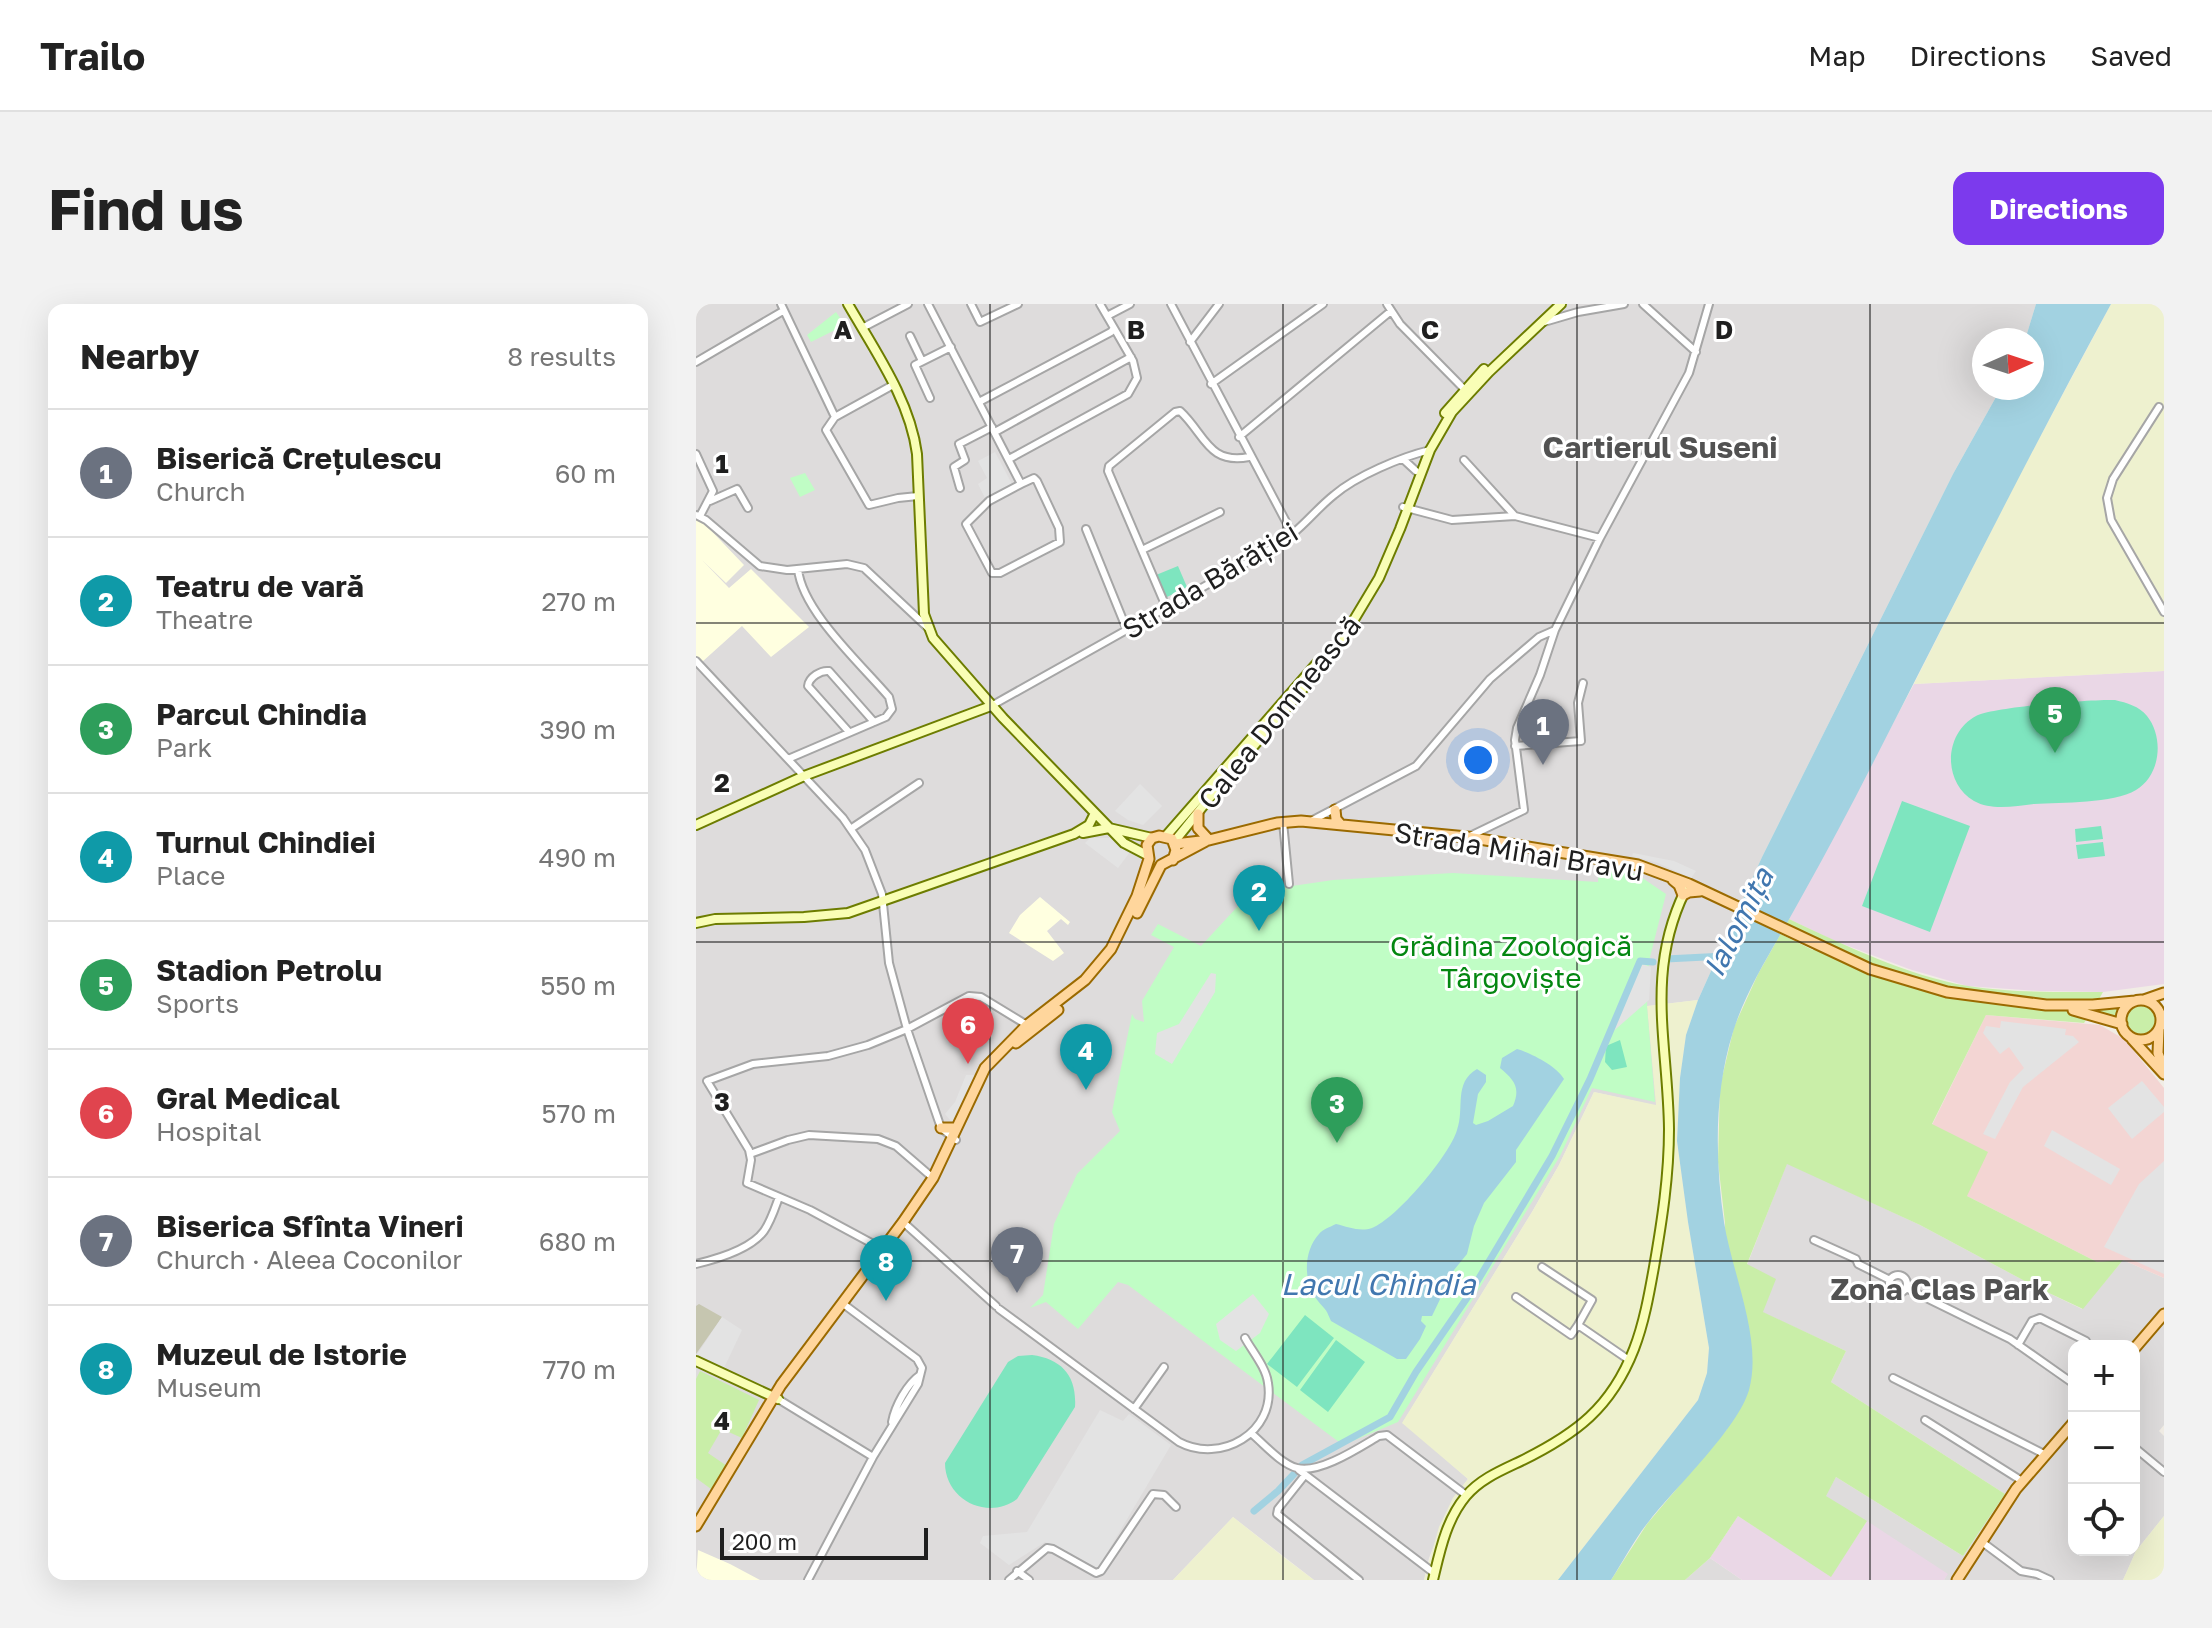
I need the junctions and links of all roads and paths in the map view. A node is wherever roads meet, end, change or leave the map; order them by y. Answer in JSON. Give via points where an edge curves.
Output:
{"nodes":[{"id":1,"x":848,"y":304,"type":"edge"},
{"id":2,"x":908,"y":304,"type":"edge"},
{"id":3,"x":928,"y":304,"type":"edge"},
{"id":4,"x":971,"y":304,"type":"edge"},
{"id":5,"x":1018,"y":304,"type":"edge"},
{"id":6,"x":1100,"y":304,"type":"edge"},
{"id":7,"x":1130,"y":304,"type":"edge"},
{"id":8,"x":1171,"y":304,"type":"edge"},
{"id":9,"x":1219,"y":304,"type":"edge"},
{"id":10,"x":1323,"y":304,"type":"edge"},
{"id":11,"x":1572,"y":304,"type":"edge"},
{"id":12,"x":1624,"y":304,"type":"edge"},
{"id":13,"x":1643,"y":304,"type":"edge"},
{"id":14,"x":1709,"y":304,"type":"edge"},
{"id":15,"x":1556,"y":305,"type":"edge"},
{"id":16,"x":898,"y":306,"type":"edge"},
{"id":17,"x":782,"y":308,"type":"edge"},
{"id":18,"x":1389,"y":308,"type":"edge"},
{"id":19,"x":1578,"y":312,"type":"junction"},
{"id":20,"x":1107,"y":316,"type":"junction"},
{"id":21,"x":1565,"y":316,"type":"junction"},
{"id":22,"x":1541,"y":324,"type":"junction"},
{"id":23,"x":862,"y":328,"type":"junction"},
{"id":24,"x":1114,"y":328,"type":"junction"},
{"id":25,"x":910,"y":336,"type":"dead end"},
{"id":26,"x":1190,"y":342,"type":"junction"},
{"id":27,"x":951,"y":347,"type":"junction"},
{"id":28,"x":1696,"y":352,"type":"junction"},
{"id":29,"x":1131,"y":357,"type":"junction"},
{"id":30,"x":922,"y":361,"type":"junction"},
{"id":31,"x":696,"y":362,"type":"edge"},
{"id":32,"x":1211,"y":384,"type":"junction"},
{"id":33,"x":893,"y":385,"type":"junction"},
{"id":34,"x":1466,"y":392,"type":"junction"},
{"id":35,"x":930,"y":398,"type":"dead end"},
{"id":36,"x":979,"y":402,"type":"junction"},
{"id":37,"x":2159,"y":407,"type":"dead end"},
{"id":38,"x":835,"y":417,"type":"junction"},
{"id":39,"x":993,"y":430,"type":"junction"},
{"id":40,"x":1239,"y":437,"type":"junction"},
{"id":41,"x":1427,"y":450,"type":"junction"},
{"id":42,"x":696,"y":454,"type":"edge"},
{"id":43,"x":1249,"y":457,"type":"junction"},
{"id":44,"x":1009,"y":459,"type":"junction"},
{"id":45,"x":1403,"y":459,"type":"junction"},
{"id":46,"x":1464,"y":460,"type":"dead end"},
{"id":47,"x":1416,"y":471,"type":"junction"},
{"id":48,"x":1020,"y":484,"type":"junction"},
{"id":49,"x":960,"y":488,"type":"dead end"},
{"id":50,"x":918,"y":496,"type":"junction"},
{"id":51,"x":710,"y":501,"type":"junction"},
{"id":52,"x":748,"y":508,"type":"dead end"},
{"id":53,"x":1406,"y":508,"type":"junction"},
{"id":54,"x":1220,"y":512,"type":"dead end"},
{"id":55,"x":698,"y":516,"type":"edge"},
{"id":56,"x":1515,"y":516,"type":"junction"},
{"id":57,"x":1086,"y":529,"type":"dead end"},
{"id":58,"x":1293,"y":535,"type":"junction"},
{"id":59,"x":1600,"y":538,"type":"junction"},
{"id":60,"x":1142,"y":550,"type":"junction"},
{"id":61,"x":798,"y":569,"type":"junction"},
{"id":62,"x":1167,"y":609,"type":"junction"},
{"id":63,"x":2164,"y":612,"type":"edge"},
{"id":64,"x":927,"y":627,"type":"junction"},
{"id":65,"x":1127,"y":630,"type":"junction"},
{"id":66,"x":1555,"y":630,"type":"junction"},
{"id":67,"x":696,"y":661,"type":"edge"},
{"id":68,"x":1583,"y":683,"type":"dead end"},
{"id":69,"x":991,"y":706,"type":"junction"},
{"id":70,"x":874,"y":722,"type":"junction"},
{"id":71,"x":849,"y":732,"type":"junction"},
{"id":72,"x":1515,"y":746,"type":"junction"},
{"id":73,"x":788,"y":759,"type":"junction"},
{"id":74,"x":804,"y":776,"type":"junction"},
{"id":75,"x":919,"y":783,"type":"dead end"},
{"id":76,"x":1335,"y":810,"type":"junction"},
{"id":77,"x":1193,"y":812,"type":"junction"},
{"id":78,"x":1095,"y":813,"type":"junction"},
{"id":79,"x":1319,"y":821,"type":"junction"},
{"id":80,"x":1283,"y":822,"type":"junction"},
{"id":81,"x":696,"y":825,"type":"edge"},
{"id":82,"x":1341,"y":825,"type":"junction"},
{"id":83,"x":852,"y":828,"type":"junction"},
{"id":84,"x":1109,"y":828,"type":"junction"},
{"id":85,"x":1074,"y":834,"type":"junction"},
{"id":86,"x":1467,"y":837,"type":"junction"},
{"id":87,"x":1152,"y":838,"type":"junction"},
{"id":88,"x":1209,"y":840,"type":"junction"},
{"id":89,"x":1172,"y":841,"type":"junction"},
{"id":90,"x":1148,"y":857,"type":"junction"},
{"id":91,"x":1173,"y":860,"type":"junction"},
{"id":92,"x":1161,"y":865,"type":"junction"},
{"id":93,"x":1664,"y":874,"type":"junction"},
{"id":94,"x":1289,"y":884,"type":"dead end"},
{"id":95,"x":1689,"y":884,"type":"junction"},
{"id":96,"x":1703,"y":891,"type":"junction"},
{"id":97,"x":1683,"y":895,"type":"junction"},
{"id":98,"x":883,"y":901,"type":"junction"},
{"id":99,"x":696,"y":923,"type":"edge"},
{"id":100,"x":2164,"y":993,"type":"edge"},
{"id":101,"x":2139,"y":1000,"type":"junction"},
{"id":102,"x":2046,"y":1005,"type":"junction"},
{"id":103,"x":1016,"y":1018,"type":"junction"},
{"id":104,"x":2161,"y":1022,"type":"edge"},
{"id":105,"x":2122,"y":1024,"type":"junction"},
{"id":106,"x":1030,"y":1027,"type":"junction"},
{"id":107,"x":907,"y":1029,"type":"junction"},
{"id":108,"x":2130,"y":1036,"type":"junction"},
{"id":109,"x":1014,"y":1038,"type":"junction"},
{"id":110,"x":2164,"y":1072,"type":"edge"},
{"id":111,"x":698,"y":1080,"type":"dead end"},
{"id":112,"x":707,"y":1081,"type":"junction"},
{"id":113,"x":941,"y":1128,"type":"joint"},
{"id":114,"x":955,"y":1135,"type":"junction"},
{"id":115,"x":750,"y":1154,"type":"junction"},
{"id":116,"x":933,"y":1178,"type":"junction"},
{"id":117,"x":779,"y":1197,"type":"junction"},
{"id":118,"x":906,"y":1224,"type":"junction"},
{"id":119,"x":1814,"y":1240,"type":"dead end"},
{"id":120,"x":886,"y":1250,"type":"junction"},
{"id":121,"x":696,"y":1264,"type":"edge"},
{"id":122,"x":1542,"y":1267,"type":"dead end"},
{"id":123,"x":1890,"y":1280,"type":"junction"},
{"id":124,"x":1906,"y":1288,"type":"junction"},
{"id":125,"x":1516,"y":1297,"type":"dead end"},
{"id":126,"x":844,"y":1305,"type":"junction"},
{"id":127,"x":2164,"y":1314,"type":"edge"},
{"id":128,"x":1578,"y":1325,"type":"junction"},
{"id":129,"x":1245,"y":1338,"type":"dead end"},
{"id":130,"x":2084,"y":1340,"type":"edge"},
{"id":131,"x":2140,"y":1342,"type":"edge"},
{"id":132,"x":2018,"y":1345,"type":"junction"},
{"id":133,"x":1629,"y":1360,"type":"junction"},
{"id":134,"x":696,"y":1361,"type":"edge"},
{"id":135,"x":1164,"y":1367,"type":"dead end"},
{"id":136,"x":1893,"y":1378,"type":"dead end"},
{"id":137,"x":2068,"y":1380,"type":"edge"},
{"id":138,"x":756,"y":1388,"type":"junction"},
{"id":139,"x":776,"y":1398,"type":"junction"},
{"id":140,"x":1134,"y":1409,"type":"junction"},
{"id":141,"x":765,"y":1411,"type":"junction"},
{"id":142,"x":1925,"y":1420,"type":"dead end"},
{"id":143,"x":2068,"y":1429,"type":"edge"},
{"id":144,"x":1252,"y":1434,"type":"junction"},
{"id":145,"x":2140,"y":1452,"type":"edge"},
{"id":146,"x":2046,"y":1455,"type":"junction"},
{"id":147,"x":873,"y":1457,"type":"junction"},
{"id":148,"x":1296,"y":1468,"type":"junction"},
{"id":149,"x":2164,"y":1472,"type":"edge"},
{"id":150,"x":1305,"y":1475,"type":"junction"},
{"id":151,"x":2022,"y":1481,"type":"junction"},
{"id":152,"x":1466,"y":1495,"type":"junction"},
{"id":153,"x":1176,"y":1507,"type":"dead end"},
{"id":154,"x":696,"y":1526,"type":"edge"},
{"id":155,"x":696,"y":1536,"type":"edge"},
{"id":156,"x":1982,"y":1542,"type":"junction"},
{"id":157,"x":1017,"y":1571,"type":"junction"},
{"id":158,"x":1433,"y":1576,"type":"edge"},
{"id":159,"x":808,"y":1580,"type":"edge"},
{"id":160,"x":1009,"y":1580,"type":"edge"},
{"id":161,"x":1029,"y":1580,"type":"edge"},
{"id":162,"x":1359,"y":1580,"type":"edge"},
{"id":163,"x":1957,"y":1580,"type":"edge"},
{"id":164,"x":2050,"y":1580,"type":"edge"}],
"edges":[{"from":1,"to":23,"type":"main road"},
{"from":2,"to":16,"type":"street"},
{"from":3,"to":27,"type":"street"},
{"from":4,"to":5,"type":"street","via":[[980,322]]},
{"from":6,"to":20,"type":"street"},
{"from":7,"to":20,"type":"street"},
{"from":8,"to":26,"type":"street"},
{"from":9,"to":26,"type":"street"},
{"from":10,"to":32,"type":"street"},
{"from":11,"to":19,"type":"street"},
{"from":12,"to":19,"type":"street"},
{"from":13,"to":28,"type":"street"},
{"from":14,"to":28,"type":"street"},
{"from":15,"to":21,"type":"street"},
{"from":15,"to":22,"type":"main road","name":"Calea Domnească"},
{"from":15,"to":34,"type":"main road","name":"Calea Domnească"},
{"from":16,"to":23,"type":"street"},
{"from":17,"to":31,"type":"street"},
{"from":17,"to":38,"type":"street"},
{"from":18,"to":34,"type":"street"},
{"from":18,"to":40,"type":"street"},
{"from":19,"to":21,"type":"street"},
{"from":20,"to":24,"type":"street"},
{"from":21,"to":22,"type":"street"},
{"from":22,"to":34,"type":"main road","name":"Calea Domnească"},
{"from":23,"to":33,"type":"main road"},
{"from":24,"to":29,"type":"street"},
{"from":24,"to":36,"type":"street"},
{"from":25,"to":30,"type":"street"},
{"from":26,"to":32,"type":"street"},
{"from":27,"to":30,"type":"street"},
{"from":27,"to":36,"type":"street"},
{"from":28,"to":59,"type":"street"},
{"from":29,"to":39,"type":"street"},
{"from":29,"to":44,"type":"street","via":[[1137,378],[1128,394]]},
{"from":30,"to":35,"type":"street","via":[[915,365]]},
{"from":32,"to":40,"type":"street"},
{"from":33,"to":38,"type":"street"},
{"from":33,"to":50,"type":"main road","via":[[914,431]]},
{"from":34,"to":41,"type":"main road","name":"Calea Domnească"},
{"from":36,"to":39,"type":"street"},
{"from":37,"to":63,"type":"street","via":[[2113,479],[2107,498],[2111,520]]},
{"from":38,"to":50,"type":"street","via":[[826,430],[869,505]]},
{"from":39,"to":44,"type":"street"},
{"from":39,"to":49,"type":"street","via":[[959,444],[965,460],[954,467]]},
{"from":40,"to":43,"type":"street"},
{"from":41,"to":45,"type":"street","name":"Strada Bărăției"},
{"from":41,"to":47,"type":"main road"},
{"from":41,"to":53,"type":"main road","name":"Calea Domnească"},
{"from":42,"to":51,"type":"street","via":[[713,486]]},
{"from":43,"to":58,"type":"street"},
{"from":43,"to":60,"type":"street","via":[[1216,454],[1180,411],[1109,466]]},
{"from":44,"to":48,"type":"street"},
{"from":45,"to":47,"type":"street"},
{"from":45,"to":58,"type":"street","name":"Strada Bărăției","via":[[1339,491]]},
{"from":46,"to":56,"type":"street"},
{"from":47,"to":53,"type":"main road"},
{"from":48,"to":48,"type":"street","via":[[1037,481],[1059,528],[1060,542],[992,573],[966,524],[989,501]]},
{"from":50,"to":64,"type":"main road"},
{"from":51,"to":52,"type":"street","via":[[737,489]]},
{"from":51,"to":55,"type":"street"},
{"from":53,"to":56,"type":"street","via":[[1452,520]]},
{"from":53,"to":77,"type":"main road","name":"Calea Domnească","via":[[1379,578],[1346,633]]},
{"from":54,"to":60,"type":"street"},
{"from":55,"to":61,"type":"street","via":[[760,566]]},
{"from":56,"to":59,"type":"street"},
{"from":57,"to":65,"type":"street"},
{"from":58,"to":62,"type":"street","name":"Strada Bărăției"},
{"from":59,"to":66,"type":"street"},
{"from":60,"to":62,"type":"street"},
{"from":61,"to":64,"type":"street","via":[[835,564],[864,568]]},
{"from":61,"to":70,"type":"street","via":[[809,605],[889,697],[890,713]]},
{"from":62,"to":65,"type":"street","name":"Strada Bărăției"},
{"from":64,"to":69,"type":"main road"},
{"from":65,"to":69,"type":"street","name":"Strada Bărăției"},
{"from":66,"to":72,"type":"street"},
{"from":66,"to":76,"type":"street","via":[[1539,637],[1490,679],[1416,766]]},
{"from":67,"to":73,"type":"street"},
{"from":68,"to":72,"type":"street","via":[[1578,703],[1581,741]]},
{"from":69,"to":74,"type":"main road"},
{"from":69,"to":78,"type":"main road"},
{"from":70,"to":71,"type":"street"},
{"from":70,"to":71,"type":"street","via":[[829,671],[820,672],[808,683],[810,689]]},
{"from":71,"to":73,"type":"street"},
{"from":72,"to":86,"type":"street","via":[[1524,810]]},
{"from":73,"to":74,"type":"street"},
{"from":74,"to":81,"type":"main road"},
{"from":74,"to":83,"type":"street"},
{"from":75,"to":83,"type":"street"},
{"from":76,"to":79,"type":"street"},
{"from":76,"to":82,"type":"main road"},
{"from":77,"to":88,"type":"main road"},
{"from":77,"to":89,"type":"main road","name":"Calea Domnească"},
{"from":78,"to":84,"type":"main road"},
{"from":78,"to":85,"type":"main road","via":[[1089,825]]},
{"from":79,"to":80,"type":"main road","name":"Strada Mihai Bravu"},
{"from":79,"to":82,"type":"main road","name":"Strada Mihai Bravu"},
{"from":80,"to":88,"type":"main road","name":"Strada Mihai Bravu"},
{"from":80,"to":94,"type":"street"},
{"from":82,"to":86,"type":"main road","name":"Strada Mihai Bravu"},
{"from":83,"to":98,"type":"street","via":[[871,862]]},
{"from":84,"to":85,"type":"main road"},
{"from":84,"to":87,"type":"main road"},
{"from":84,"to":90,"type":"main road"},
{"from":85,"to":98,"type":"main road"},
{"from":86,"to":93,"type":"main road","name":"Strada Mihai Bravu"},
{"from":87,"to":89,"type":"main road"},
{"from":87,"to":90,"type":"main road"},
{"from":88,"to":89,"type":"main road"},
{"from":88,"to":91,"type":"main road"},
{"from":89,"to":91,"type":"main road"},
{"from":90,"to":92,"type":"main road"},
{"from":90,"to":106,"type":"main road","via":[[1127,922],[1111,949],[1092,974]]},
{"from":91,"to":92,"type":"main road"},
{"from":92,"to":106,"type":"main road","via":[[1105,968]]},
{"from":93,"to":95,"type":"main road","name":"Strada Mihai Bravu"},
{"from":93,"to":97,"type":"main road"},
{"from":95,"to":96,"type":"main road","name":"Strada Mihai Bravu"},
{"from":95,"to":97,"type":"main road"},
{"from":96,"to":97,"type":"main road"},
{"from":96,"to":102,"type":"main road","name":"Strada Mihai Bravu","via":[[1870,969],[1917,985]]},
{"from":97,"to":133,"type":"main road","via":[[1668,934],[1661,977],[1668,1179],[1647,1303]]},
{"from":98,"to":99,"type":"main road","via":[[835,915]]},
{"from":98,"to":107,"type":"street","via":[[889,963]]},
{"from":100,"to":101,"type":"main road","name":"Strada Mihai Bravu"},
{"from":101,"to":102,"type":"main road","name":"Strada Mihai Bravu"},
{"from":101,"to":104,"type":"main road","via":[[2158,1010]]},
{"from":101,"to":105,"type":"main road","via":[[2125,1007]]},
{"from":102,"to":105,"type":"main road","name":"Strada Mihai Bravu"},
{"from":103,"to":106,"type":"street"},
{"from":103,"to":107,"type":"street","via":[[975,995]]},
{"from":103,"to":109,"type":"street"},
{"from":104,"to":108,"type":"main road","via":[[2147,1038]]},
{"from":104,"to":110,"type":"main road","via":[[2158,1053]]},
{"from":105,"to":108,"type":"main road"},
{"from":106,"to":109,"type":"main road"},
{"from":106,"to":114,"type":"main road","via":[[989,1072]]},
{"from":107,"to":112,"type":"street","via":[[840,1053],[763,1062]]},
{"from":107,"to":113,"type":"street"},
{"from":108,"to":110,"type":"main road"},
{"from":109,"to":114,"type":"main road","via":[[981,1074]]},
{"from":111,"to":112,"type":"street"},
{"from":112,"to":115,"type":"street"},
{"from":113,"to":114,"type":"main road"},
{"from":114,"to":116,"type":"main road"},
{"from":114,"to":118,"type":"main road","via":[[937,1181]]},
{"from":115,"to":116,"type":"street","via":[[809,1135],[878,1139],[896,1146]]},
{"from":115,"to":117,"type":"street","via":[[747,1183]]},
{"from":116,"to":118,"type":"main road"},
{"from":117,"to":120,"type":"street"},
{"from":117,"to":121,"type":"street","via":[[761,1235]]},
{"from":118,"to":120,"type":"main road"},
{"from":118,"to":140,"type":"street","via":[[997,1308]]},
{"from":119,"to":123,"type":"street"},
{"from":120,"to":126,"type":"main road"},
{"from":122,"to":128,"type":"street","via":[[1592,1300]]},
{"from":123,"to":124,"type":"street","via":[[1895,1292]]},
{"from":123,"to":124,"type":"street","via":[[1902,1275]]},
{"from":124,"to":132,"type":"street"},
{"from":125,"to":128,"type":"street","via":[[1571,1335]]},
{"from":126,"to":139,"type":"main road"},
{"from":126,"to":147,"type":"street","via":[[922,1368],[918,1384]]},
{"from":127,"to":131,"type":"main road"},
{"from":128,"to":133,"type":"street"},
{"from":129,"to":144,"type":"street","via":[[1268,1382],[1266,1403]]},
{"from":130,"to":132,"type":"street","via":[[2040,1318],[2032,1321]]},
{"from":132,"to":137,"type":"street"},
{"from":133,"to":152,"type":"main road","via":[[1609,1397],[1578,1429]]},
{"from":134,"to":138,"type":"main road"},
{"from":135,"to":140,"type":"street"},
{"from":136,"to":146,"type":"street"},
{"from":138,"to":139,"type":"main road"},
{"from":138,"to":141,"type":"main road"},
{"from":139,"to":141,"type":"main road"},
{"from":139,"to":147,"type":"street"},
{"from":139,"to":155,"type":"main road"},
{"from":140,"to":144,"type":"street","via":[[1195,1449],[1231,1446]]},
{"from":141,"to":154,"type":"main road"},
{"from":142,"to":151,"type":"street"},
{"from":143,"to":146,"type":"main road"},
{"from":144,"to":148,"type":"street"},
{"from":145,"to":149,"type":"street"},
{"from":146,"to":151,"type":"main road"},
{"from":147,"to":159,"type":"street"},
{"from":148,"to":150,"type":"street"},
{"from":148,"to":152,"type":"street","via":[[1328,1463],[1387,1435]]},
{"from":150,"to":158,"type":"street"},
{"from":150,"to":162,"type":"street","via":[[1277,1514]]},
{"from":151,"to":156,"type":"main road"},
{"from":152,"to":158,"type":"main road","via":[[1449,1525]]},
{"from":153,"to":157,"type":"street","via":[[1164,1495],[1153,1494],[1101,1571],[1050,1548]]},
{"from":156,"to":163,"type":"main road"},
{"from":156,"to":164,"type":"street","via":[[2021,1571]]},
{"from":157,"to":160,"type":"street"},
{"from":157,"to":161,"type":"street"}]}
